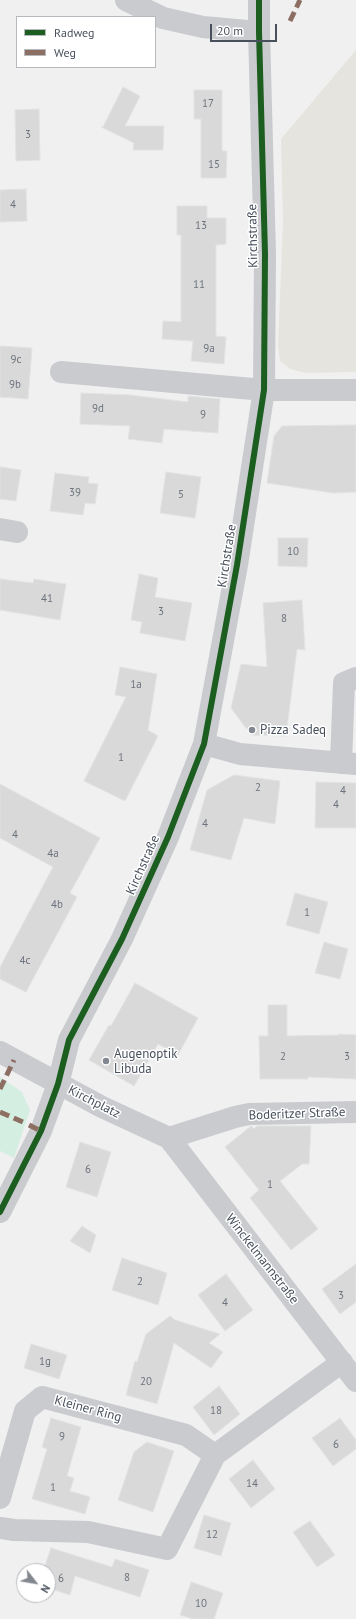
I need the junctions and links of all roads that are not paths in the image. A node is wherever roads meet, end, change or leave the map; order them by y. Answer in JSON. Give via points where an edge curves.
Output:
{"nodes":[{"id":1,"x":126,"y":0,"type":"edge"},
{"id":2,"x":259,"y":0,"type":"edge"},
{"id":3,"x":258,"y":32,"type":"junction"},
{"id":4,"x":61,"y":372,"type":"dead end"},
{"id":5,"x":264,"y":390,"type":"junction"},
{"id":6,"x":356,"y":390,"type":"edge"},
{"id":7,"x":356,"y":678,"type":"edge"},
{"id":8,"x":204,"y":744,"type":"junction"},
{"id":9,"x":348,"y":764,"type":"edge"},
{"id":10,"x":0,"y":1052,"type":"edge"},
{"id":11,"x":58,"y":1084,"type":"junction"},
{"id":12,"x":356,"y":1112,"type":"edge"},
{"id":13,"x":168,"y":1138,"type":"junction"},
{"id":14,"x":0,"y":1212,"type":"edge"},
{"id":15,"x":342,"y":1362,"type":"junction"},
{"id":16,"x":356,"y":1381,"type":"edge"},
{"id":17,"x":215,"y":1455,"type":"junction"},
{"id":18,"x":0,"y":1498,"type":"edge"},
{"id":19,"x":0,"y":1528,"type":"edge"}],
"edges":[{"from":1,"to":3,"type":"street","via":[[163,18],[203,27]]},
{"from":2,"to":3,"type":"street","name":"Kirchstraße"},
{"from":3,"to":5,"type":"street","name":"Kirchstraße","via":[[265,254]]},
{"from":4,"to":5,"type":"street"},
{"from":5,"to":6,"type":"street"},
{"from":5,"to":8,"type":"street","name":"Kirchstraße","via":[[237,565]]},
{"from":7,"to":9,"type":"street","via":[[344,683]]},
{"from":8,"to":9,"type":"street","via":[[240,754]]},
{"from":8,"to":11,"type":"street","name":"Kirchstraße","via":[[168,837],[122,939],[69,1040]]},
{"from":10,"to":11,"type":"street","name":"Kirchplatz"},
{"from":11,"to":13,"type":"street","name":"Kirchplatz"},
{"from":11,"to":14,"type":"street","name":"Kirchstraße","via":[[41,1131]]},
{"from":12,"to":13,"type":"street","name":"Boderitzer Straße","via":[[250,1114]]},
{"from":13,"to":15,"type":"street","name":"Winckelmannstraße"},
{"from":15,"to":16,"type":"street","name":"Winckelmannstraße"},
{"from":15,"to":17,"type":"street"},
{"from":17,"to":18,"type":"street","name":"Kleiner Ring","via":[[186,1435],[42,1397],[25,1411]]},
{"from":17,"to":19,"type":"street","via":[[167,1549],[88,1532]]}]}
